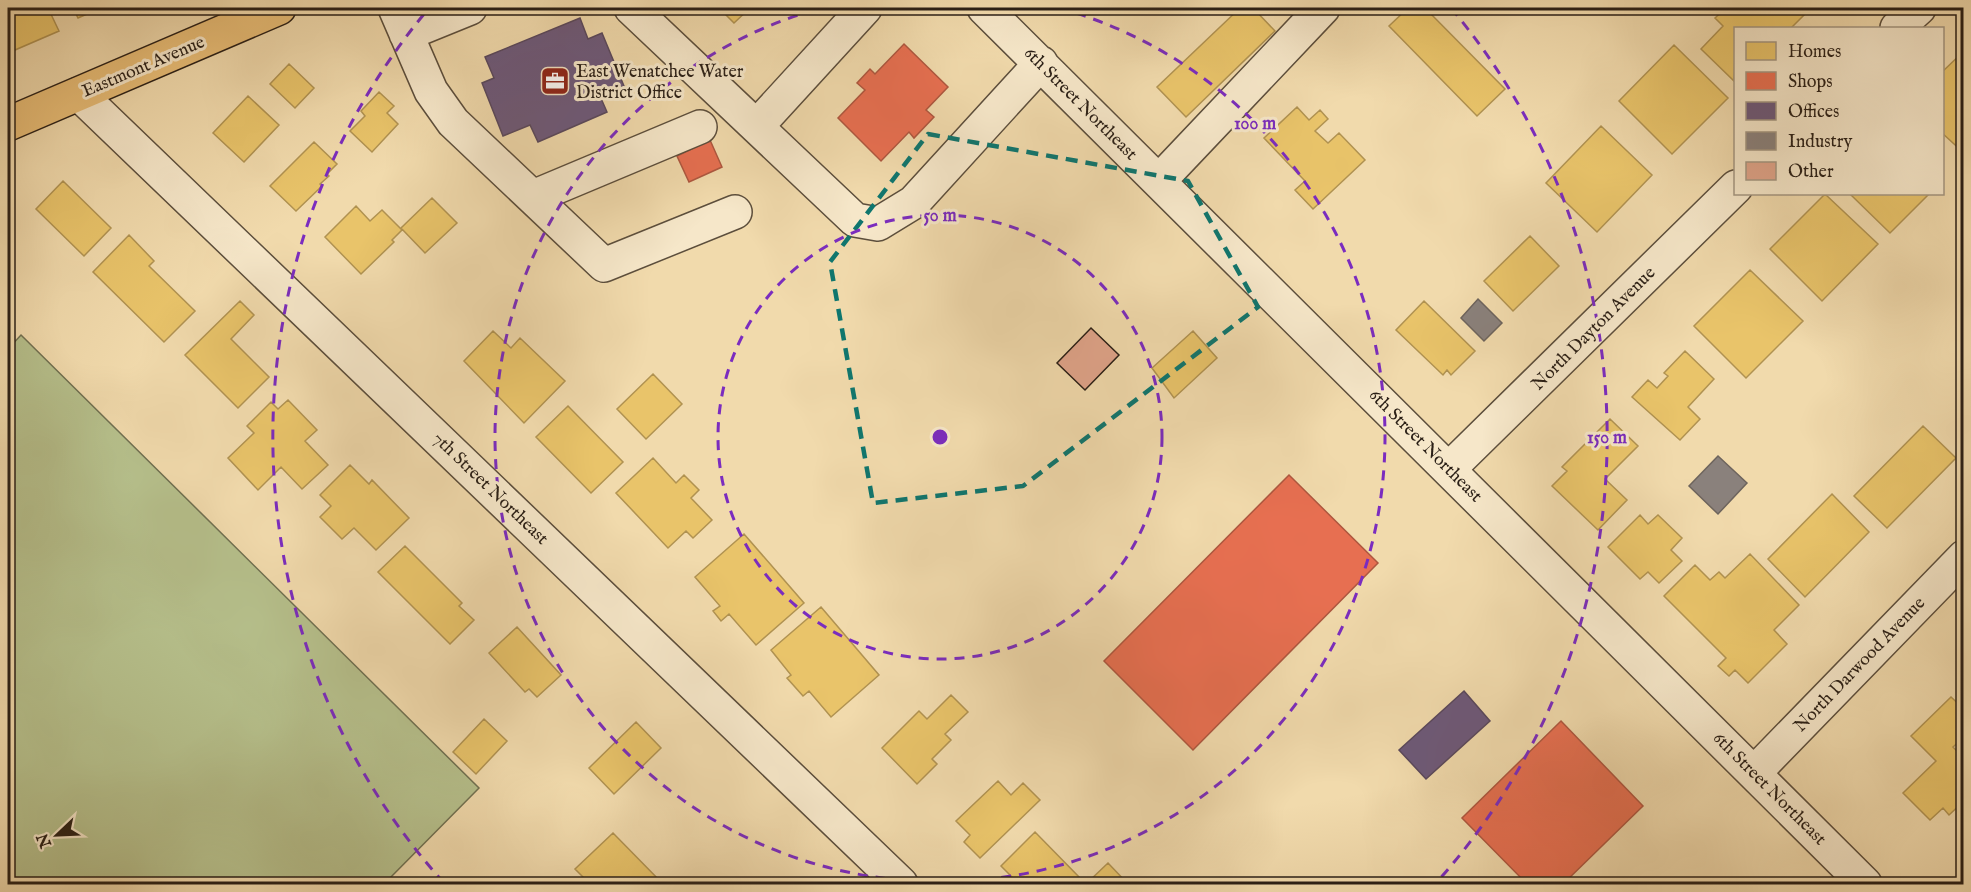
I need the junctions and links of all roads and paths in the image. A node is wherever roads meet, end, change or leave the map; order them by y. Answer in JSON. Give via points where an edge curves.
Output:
{"nodes":[{"id":1,"x":279,"y":8,"type":"edge"},
{"id":2,"x":470,"y":8,"type":"edge"},
{"id":3,"x":631,"y":8,"type":"edge"},
{"id":4,"x":865,"y":8,"type":"edge"},
{"id":5,"x":984,"y":8,"type":"edge"},
{"id":6,"x":1323,"y":8,"type":"edge"},
{"id":7,"x":1918,"y":8,"type":"edge"},
{"id":8,"x":401,"y":21,"type":"edge"},
{"id":9,"x":1898,"y":27,"type":"edge"},
{"id":10,"x":1041,"y":63,"type":"junction"},
{"id":11,"x":79,"y":94,"type":"junction"},
{"id":12,"x":8,"y":124,"type":"edge"},
{"id":13,"x":757,"y":126,"type":"junction"},
{"id":14,"x":700,"y":127,"type":"dead end"},
{"id":15,"x":1159,"y":181,"type":"junction"},
{"id":16,"x":1734,"y":190,"type":"edge"},
{"id":17,"x":533,"y":197,"type":"junction"},
{"id":18,"x":735,"y":212,"type":"dead end"},
{"id":19,"x":1450,"y":468,"type":"junction"},
{"id":20,"x":1964,"y":557,"type":"edge"},
{"id":21,"x":1755,"y":772,"type":"junction"},
{"id":22,"x":901,"y":885,"type":"edge"},
{"id":23,"x":1866,"y":885,"type":"edge"}],
"edges":[{"from":1,"to":11,"type":"main road","name":"Eastmont Avenue"},
{"from":2,"to":8,"type":"street"},
{"from":3,"to":13,"type":"street"},
{"from":4,"to":13,"type":"street"},
{"from":5,"to":10,"type":"street","name":"6th Street Northeast"},
{"from":6,"to":15,"type":"street"},
{"from":7,"to":9,"type":"street"},
{"from":8,"to":17,"type":"street","via":[[431,91],[453,122]]},
{"from":10,"to":13,"type":"street","via":[[914,202],[878,224],[855,220]]},
{"from":10,"to":15,"type":"street","name":"6th Street Northeast"},
{"from":11,"to":12,"type":"main road","name":"Eastmont Avenue"},
{"from":11,"to":22,"type":"street","name":"7th Street Northeast"},
{"from":14,"to":17,"type":"street"},
{"from":15,"to":19,"type":"street","name":"6th Street Northeast"},
{"from":16,"to":19,"type":"street","name":"North Dayton Avenue"},
{"from":17,"to":18,"type":"street","via":[[604,265]]},
{"from":19,"to":21,"type":"street","name":"6th Street Northeast"},
{"from":20,"to":21,"type":"street","name":"North Darwood Avenue"},
{"from":21,"to":23,"type":"street","name":"6th Street Northeast"}]}
